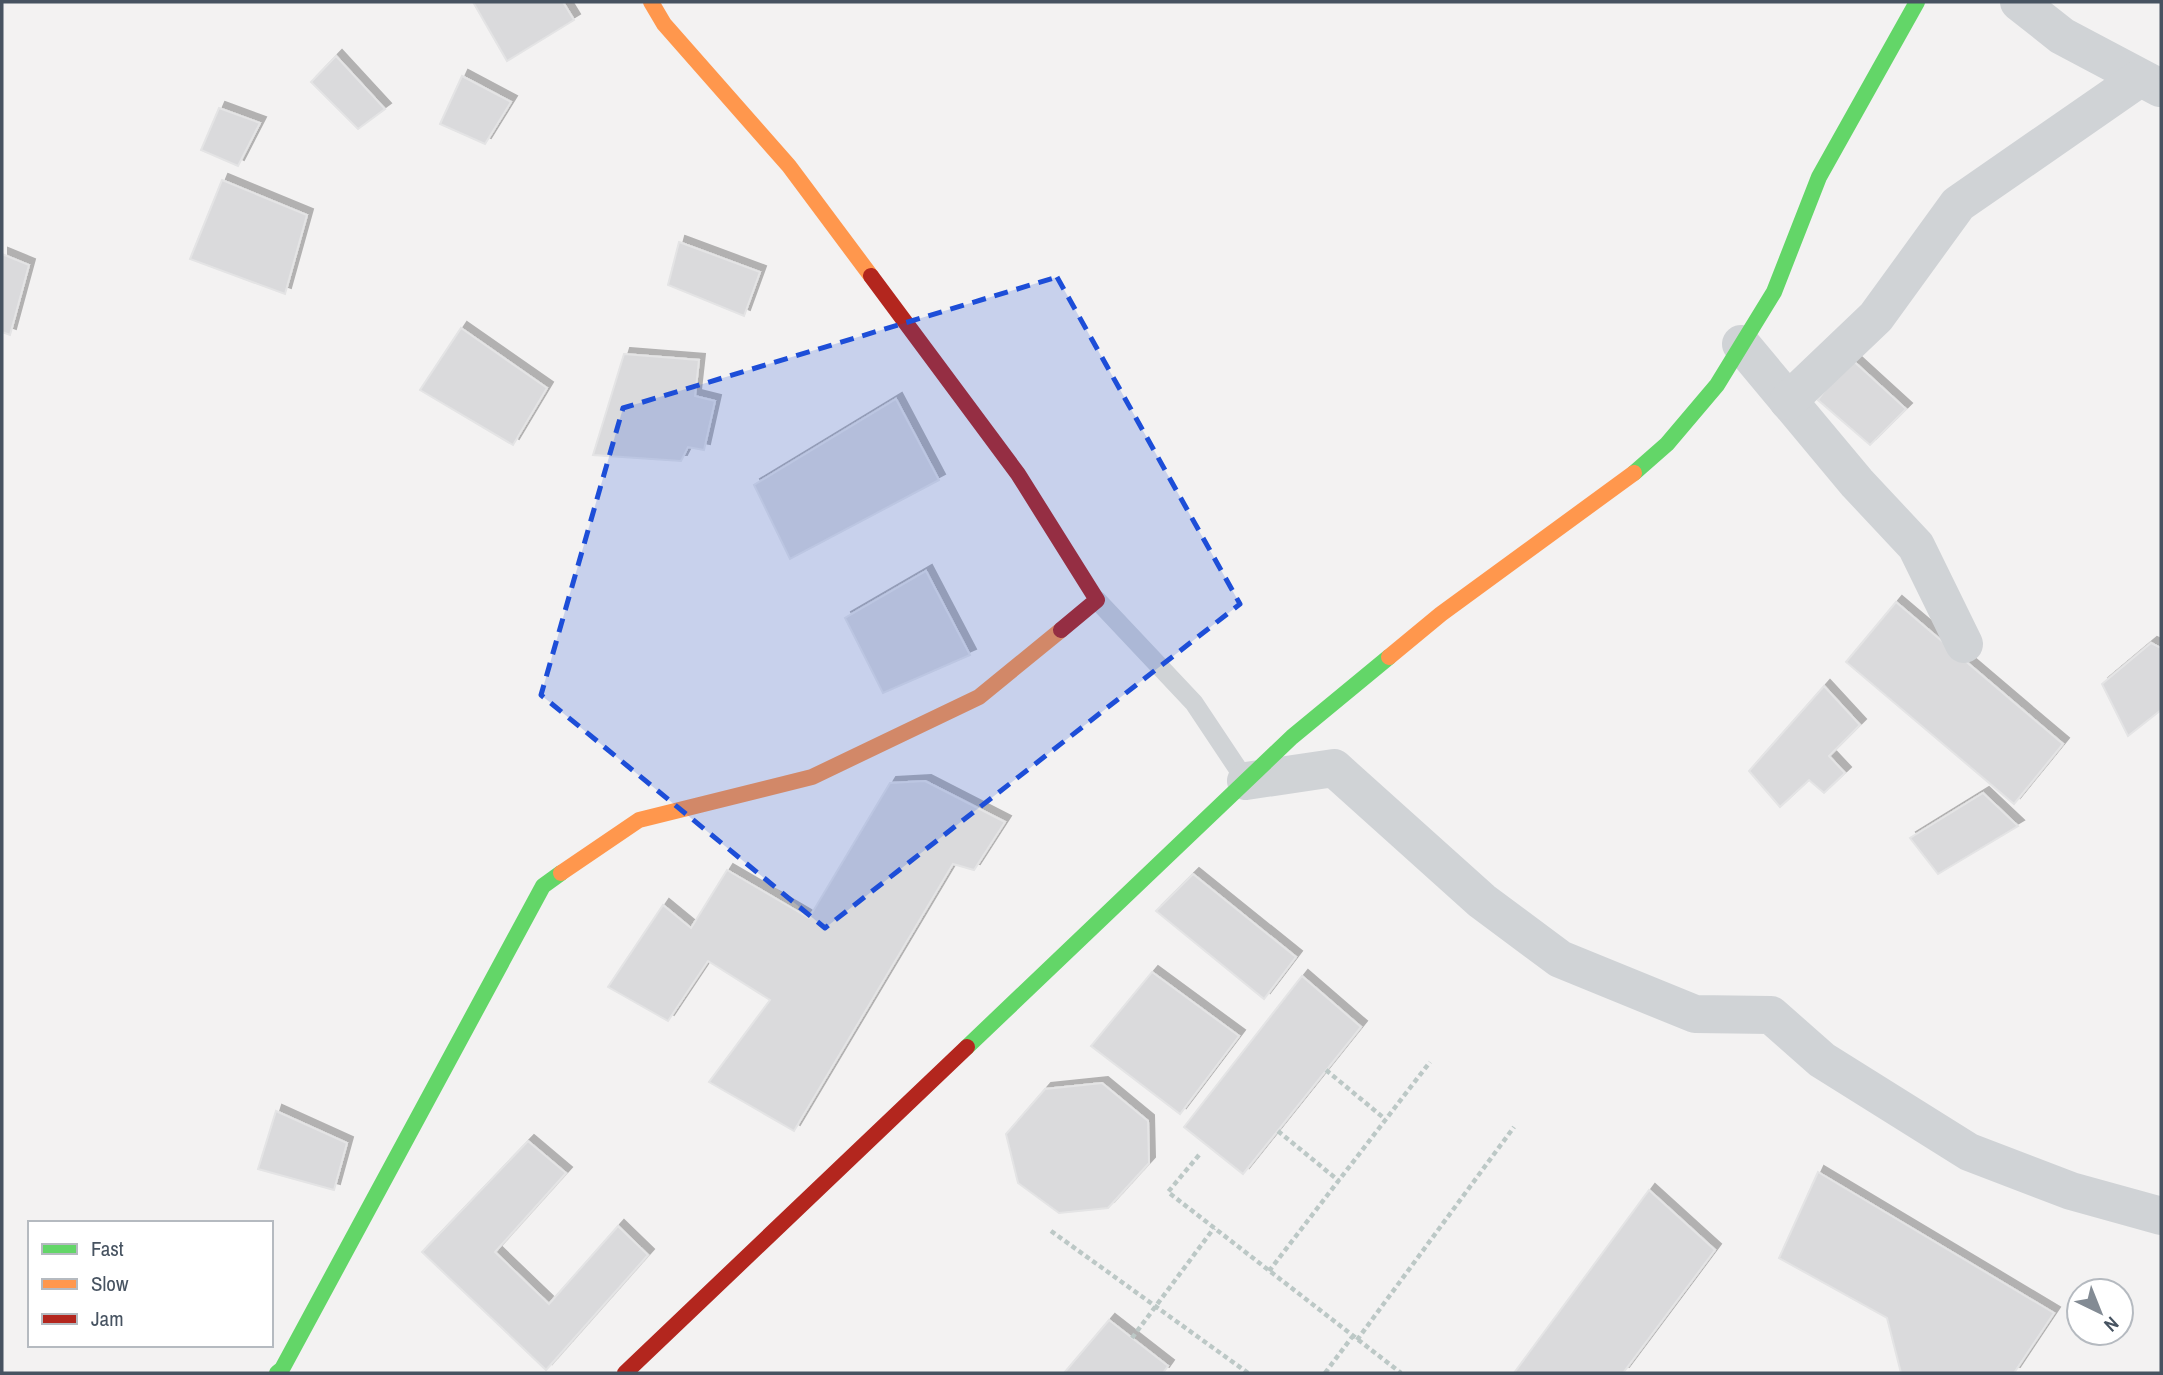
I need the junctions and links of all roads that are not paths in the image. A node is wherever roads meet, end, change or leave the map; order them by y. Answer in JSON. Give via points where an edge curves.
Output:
{"nodes":[{"id":1,"x":651,"y":2,"type":"edge"},
{"id":2,"x":1917,"y":2,"type":"edge"},
{"id":3,"x":2019,"y":2,"type":"edge"},
{"id":4,"x":2150,"y":83,"type":"edge"},
{"id":5,"x":1741,"y":344,"type":"junction"},
{"id":6,"x":1788,"y":401,"type":"junction"},
{"id":7,"x":1097,"y":600,"type":"junction"},
{"id":8,"x":1964,"y":644,"type":"dead end"},
{"id":9,"x":1246,"y":781,"type":"junction"},
{"id":10,"x":2161,"y":1216,"type":"edge"},
{"id":11,"x":277,"y":1373,"type":"edge"},
{"id":12,"x":625,"y":1373,"type":"edge"}],
"edges":[{"from":1,"to":7,"type":"street","via":[[664,24],[822,210],[1018,474]]},
{"from":2,"to":5,"type":"street","via":[[1819,177],[1773,292]]},
{"from":3,"to":4,"type":"street","via":[[2062,36]]},
{"from":4,"to":6,"type":"street","via":[[1958,204],[1876,317]]},
{"from":5,"to":6,"type":"street"},
{"from":5,"to":9,"type":"street","via":[[1717,385],[1667,444],[1629,477],[1441,614]]},
{"from":6,"to":8,"type":"street","via":[[1916,546]]},
{"from":7,"to":9,"type":"lane","via":[[1194,703]]},
{"from":7,"to":11,"type":"street","via":[[979,697],[812,777],[639,820],[543,886]]},
{"from":9,"to":10,"type":"street","via":[[1335,768],[1482,901],[1560,960],[1695,1014],[1770,1015],[1822,1060],[1969,1152],[2071,1191]]},
{"from":9,"to":12,"type":"street"}]}
